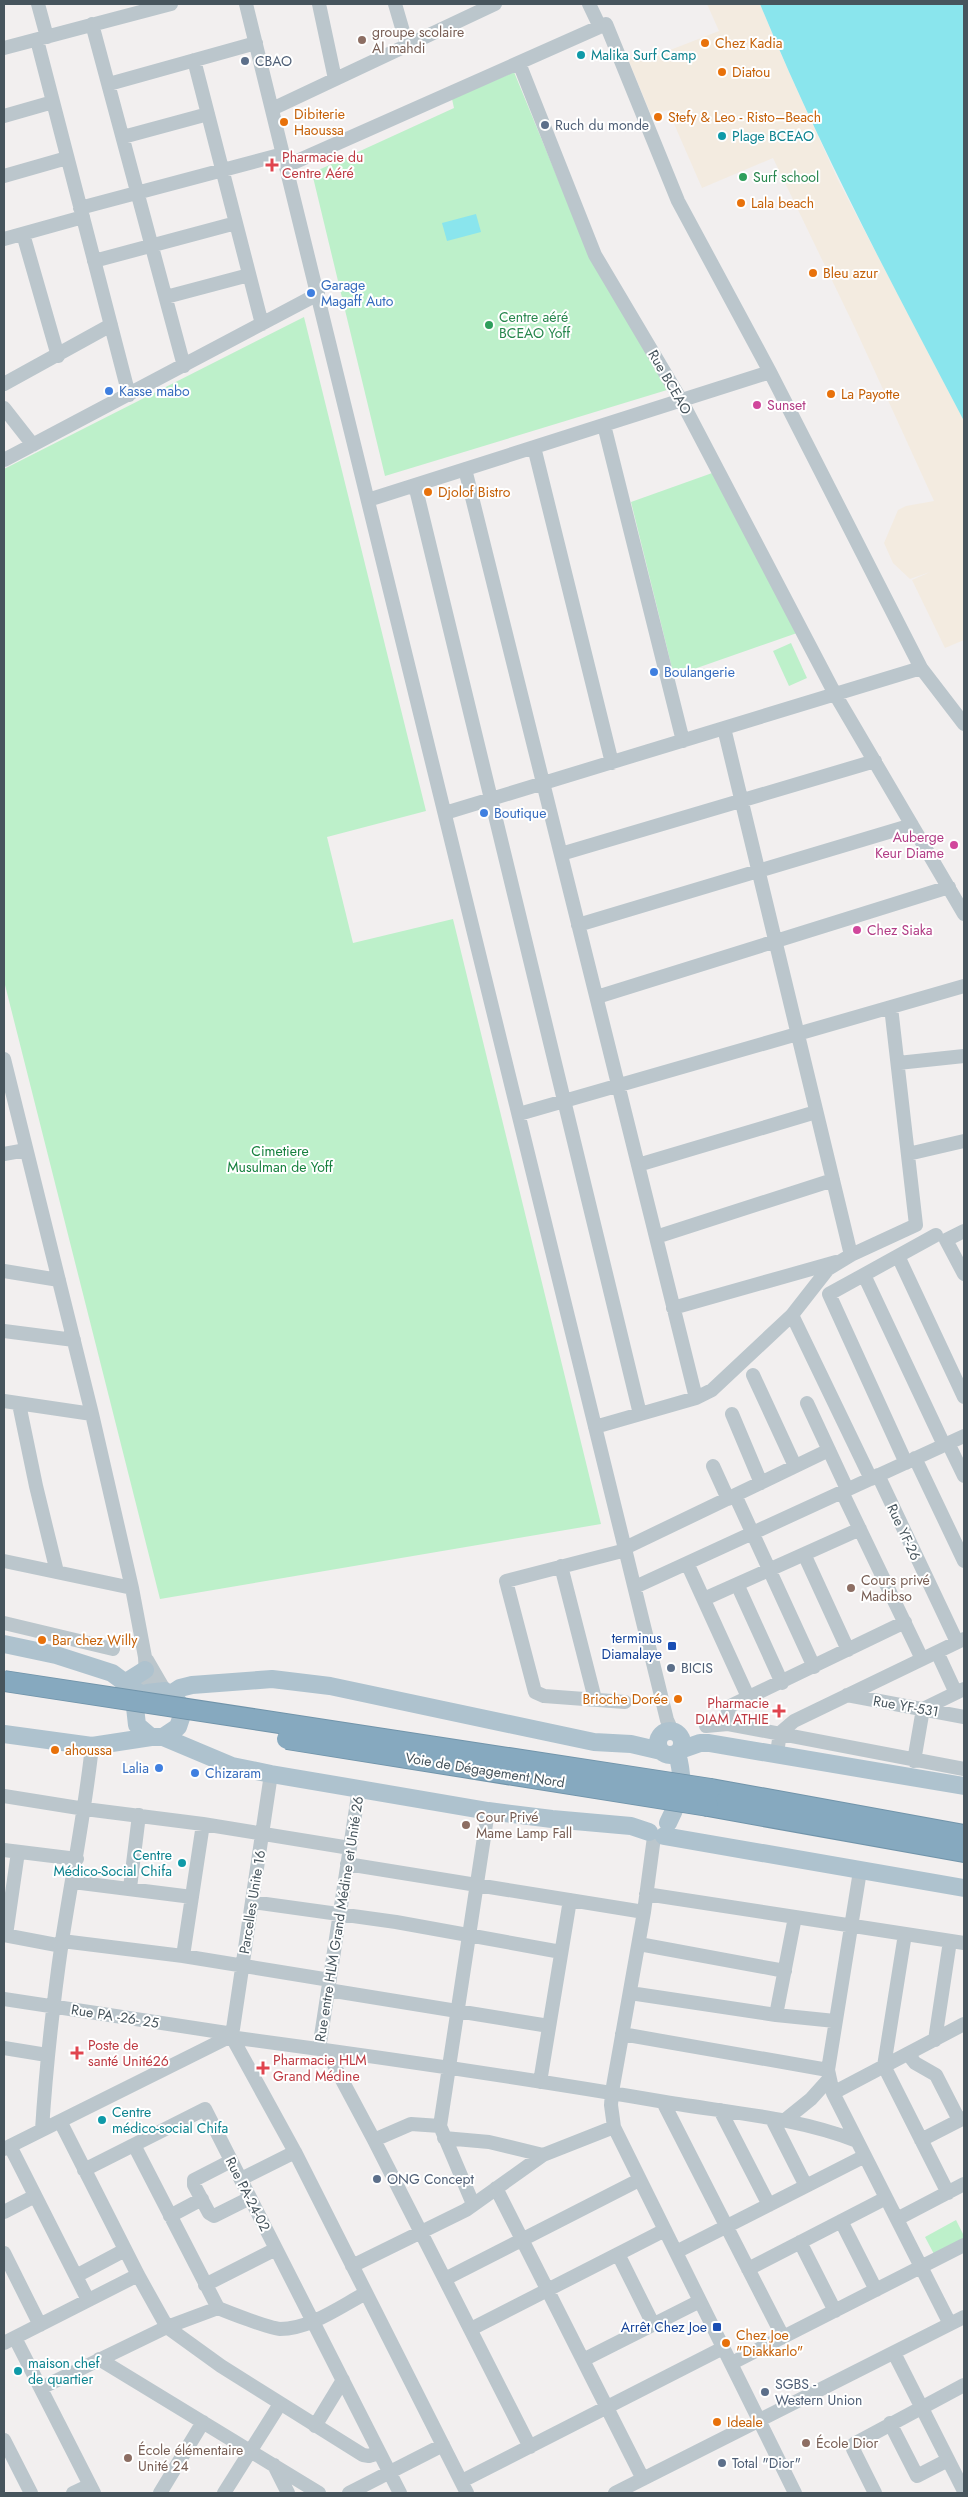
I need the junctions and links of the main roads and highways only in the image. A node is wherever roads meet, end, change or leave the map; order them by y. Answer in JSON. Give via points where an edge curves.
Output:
{"nodes":[{"id":1,"x":4,"y":1644,"type":"edge"},
{"id":2,"x":145,"y":1663,"type":"road end"},
{"id":3,"x":119,"y":1678,"type":"junction"},
{"id":4,"x":4,"y":1681,"type":"edge"},
{"id":5,"x":4,"y":1694,"type":"edge"},
{"id":6,"x":172,"y":1696,"type":"junction"},
{"id":7,"x":140,"y":1704,"type":"junction"},
{"id":8,"x":178,"y":1727,"type":"junction"},
{"id":9,"x":4,"y":1734,"type":"edge"},
{"id":10,"x":157,"y":1737,"type":"junction"},
{"id":11,"x":670,"y":1741,"type":"junction"},
{"id":12,"x":98,"y":1745,"type":"junction"},
{"id":13,"x":203,"y":1754,"type":"junction"},
{"id":14,"x":964,"y":1786,"type":"edge"},
{"id":15,"x":710,"y":1797,"type":"junction"},
{"id":16,"x":659,"y":1827,"type":"junction"},
{"id":17,"x":964,"y":1835,"type":"edge"},
{"id":18,"x":964,"y":1852,"type":"edge"},
{"id":19,"x":964,"y":1888,"type":"edge"}],
"edges":[{"from":1,"to":3,"type":"main road","via":[[56,1655]]},
{"from":2,"to":3,"type":"main road"},
{"from":3,"to":7,"type":"main road"},
{"from":4,"to":15,"type":"highway","name":"Voie de Dégagement Nord","bridge":true},
{"from":5,"to":15,"type":"highway","name":"Voie de Dégagement Nord","bridge":true},
{"from":6,"to":7,"type":"main road"},
{"from":6,"to":8,"type":"main road","via":[[182,1715]]},
{"from":6,"to":11,"type":"main road","via":[[180,1688],[192,1685],[272,1679],[330,1686],[594,1742]]},
{"from":7,"to":10,"type":"main road","via":[[141,1730]]},
{"from":7,"to":12,"type":"main road"},
{"from":8,"to":10,"type":"main road"},
{"from":8,"to":13,"type":"main road"},
{"from":9,"to":12,"type":"main road"},
{"from":10,"to":12,"type":"main road"},
{"from":10,"to":13,"type":"main road"},
{"from":11,"to":14,"type":"main road","via":[[777,1753]]},
{"from":11,"to":16,"type":"main road","via":[[676,1787]]},
{"from":13,"to":16,"type":"main road","via":[[232,1766],[271,1774],[488,1811]]},
{"from":15,"to":17,"type":"highway","name":"Voie de Dégagement Nord"},
{"from":15,"to":18,"type":"highway","name":"Voie de Dégagement Nord"},
{"from":16,"to":19,"type":"main road","via":[[686,1840]]}]}
